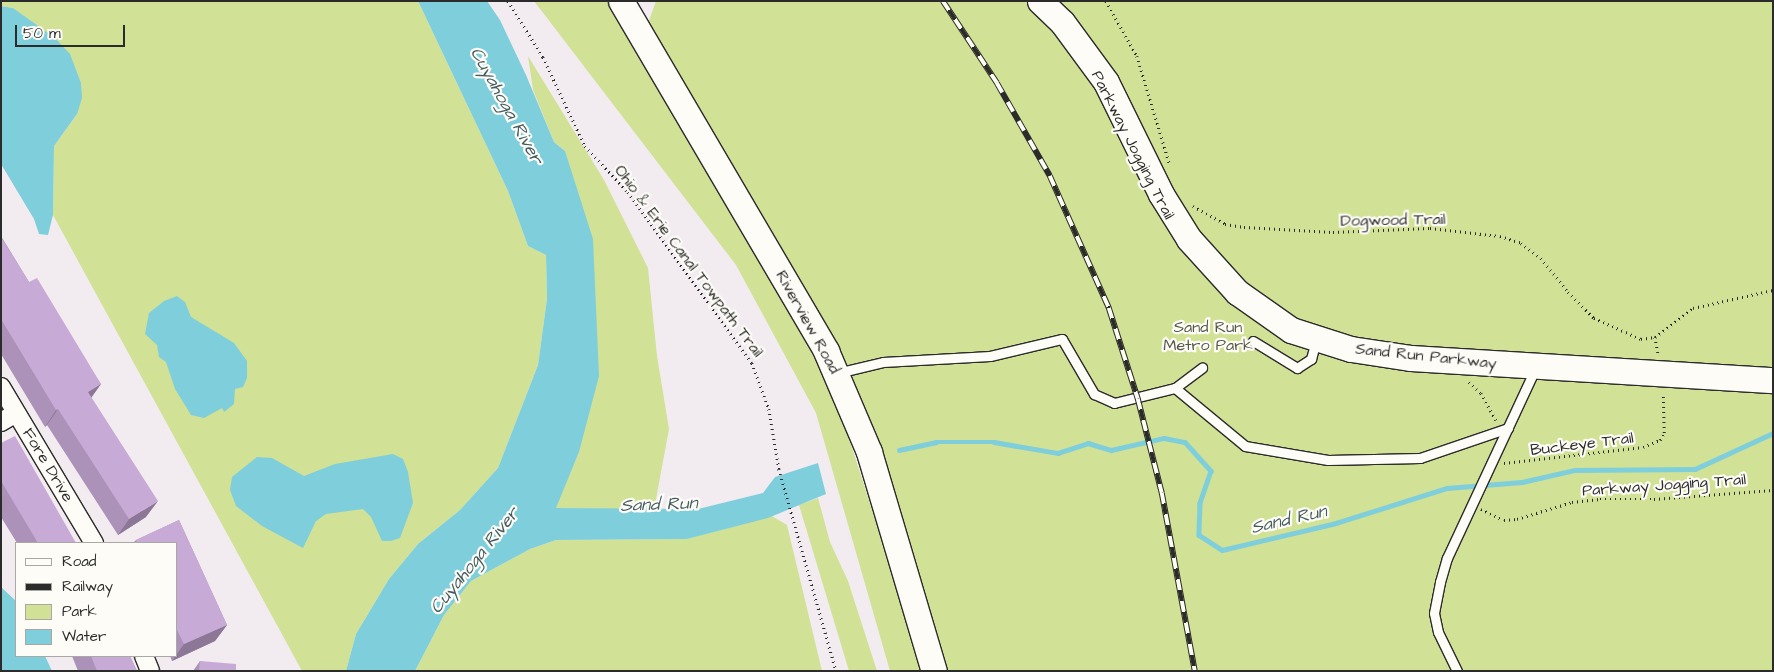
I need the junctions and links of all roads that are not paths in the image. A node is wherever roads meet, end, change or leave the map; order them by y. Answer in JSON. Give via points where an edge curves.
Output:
{"nodes":[{"id":1,"x":621,"y":1,"type":"edge"},
{"id":2,"x":1040,"y":1,"type":"edge"},
{"id":3,"x":1316,"y":340,"type":"junction"},
{"id":4,"x":1253,"y":341,"type":"dead end"},
{"id":5,"x":1536,"y":366,"type":"junction"},
{"id":6,"x":1202,"y":368,"type":"dead end"},
{"id":7,"x":836,"y":374,"type":"junction"},
{"id":8,"x":1773,"y":380,"type":"edge"},
{"id":9,"x":1,"y":387,"type":"edge"},
{"id":10,"x":1175,"y":388,"type":"junction"},
{"id":11,"x":16,"y":412,"type":"junction"},
{"id":12,"x":1,"y":422,"type":"edge"},
{"id":13,"x":1504,"y":429,"type":"junction"},
{"id":14,"x":93,"y":542,"type":"edge"},
{"id":15,"x":144,"y":657,"type":"edge"},
{"id":16,"x":150,"y":671,"type":"edge"},
{"id":17,"x":934,"y":671,"type":"edge"},
{"id":18,"x":1456,"y":671,"type":"edge"}],
"edges":[{"from":1,"to":7,"type":"street","name":"Riverview Road","via":[[808,317]]},
{"from":2,"to":3,"type":"street","name":"Sand Run Parkway","via":[[1062,22],[1101,74],[1161,194],[1189,239],[1222,277],[1258,310],[1283,326]]},
{"from":3,"to":4,"type":"lane","via":[[1311,359],[1297,368]]},
{"from":3,"to":5,"type":"street","name":"Sand Run Parkway","via":[[1393,356]]},
{"from":5,"to":8,"type":"street","name":"Sand Run Parkway"},
{"from":5,"to":13,"type":"lane"},
{"from":6,"to":10,"type":"lane"},
{"from":7,"to":10,"type":"lane","via":[[883,362],[990,356],[1062,339],[1094,394],[1114,403]]},
{"from":7,"to":17,"type":"street","name":"Riverview Road","via":[[869,452]]},
{"from":9,"to":11,"type":"street","name":"Fore Drive"},
{"from":10,"to":13,"type":"lane","via":[[1245,446],[1328,460],[1420,458]]},
{"from":11,"to":12,"type":"street"},
{"from":11,"to":14,"type":"street","name":"Fore Drive"},
{"from":13,"to":18,"type":"lane","via":[[1492,464],[1447,558],[1434,613]]},
{"from":15,"to":16,"type":"street"}]}
